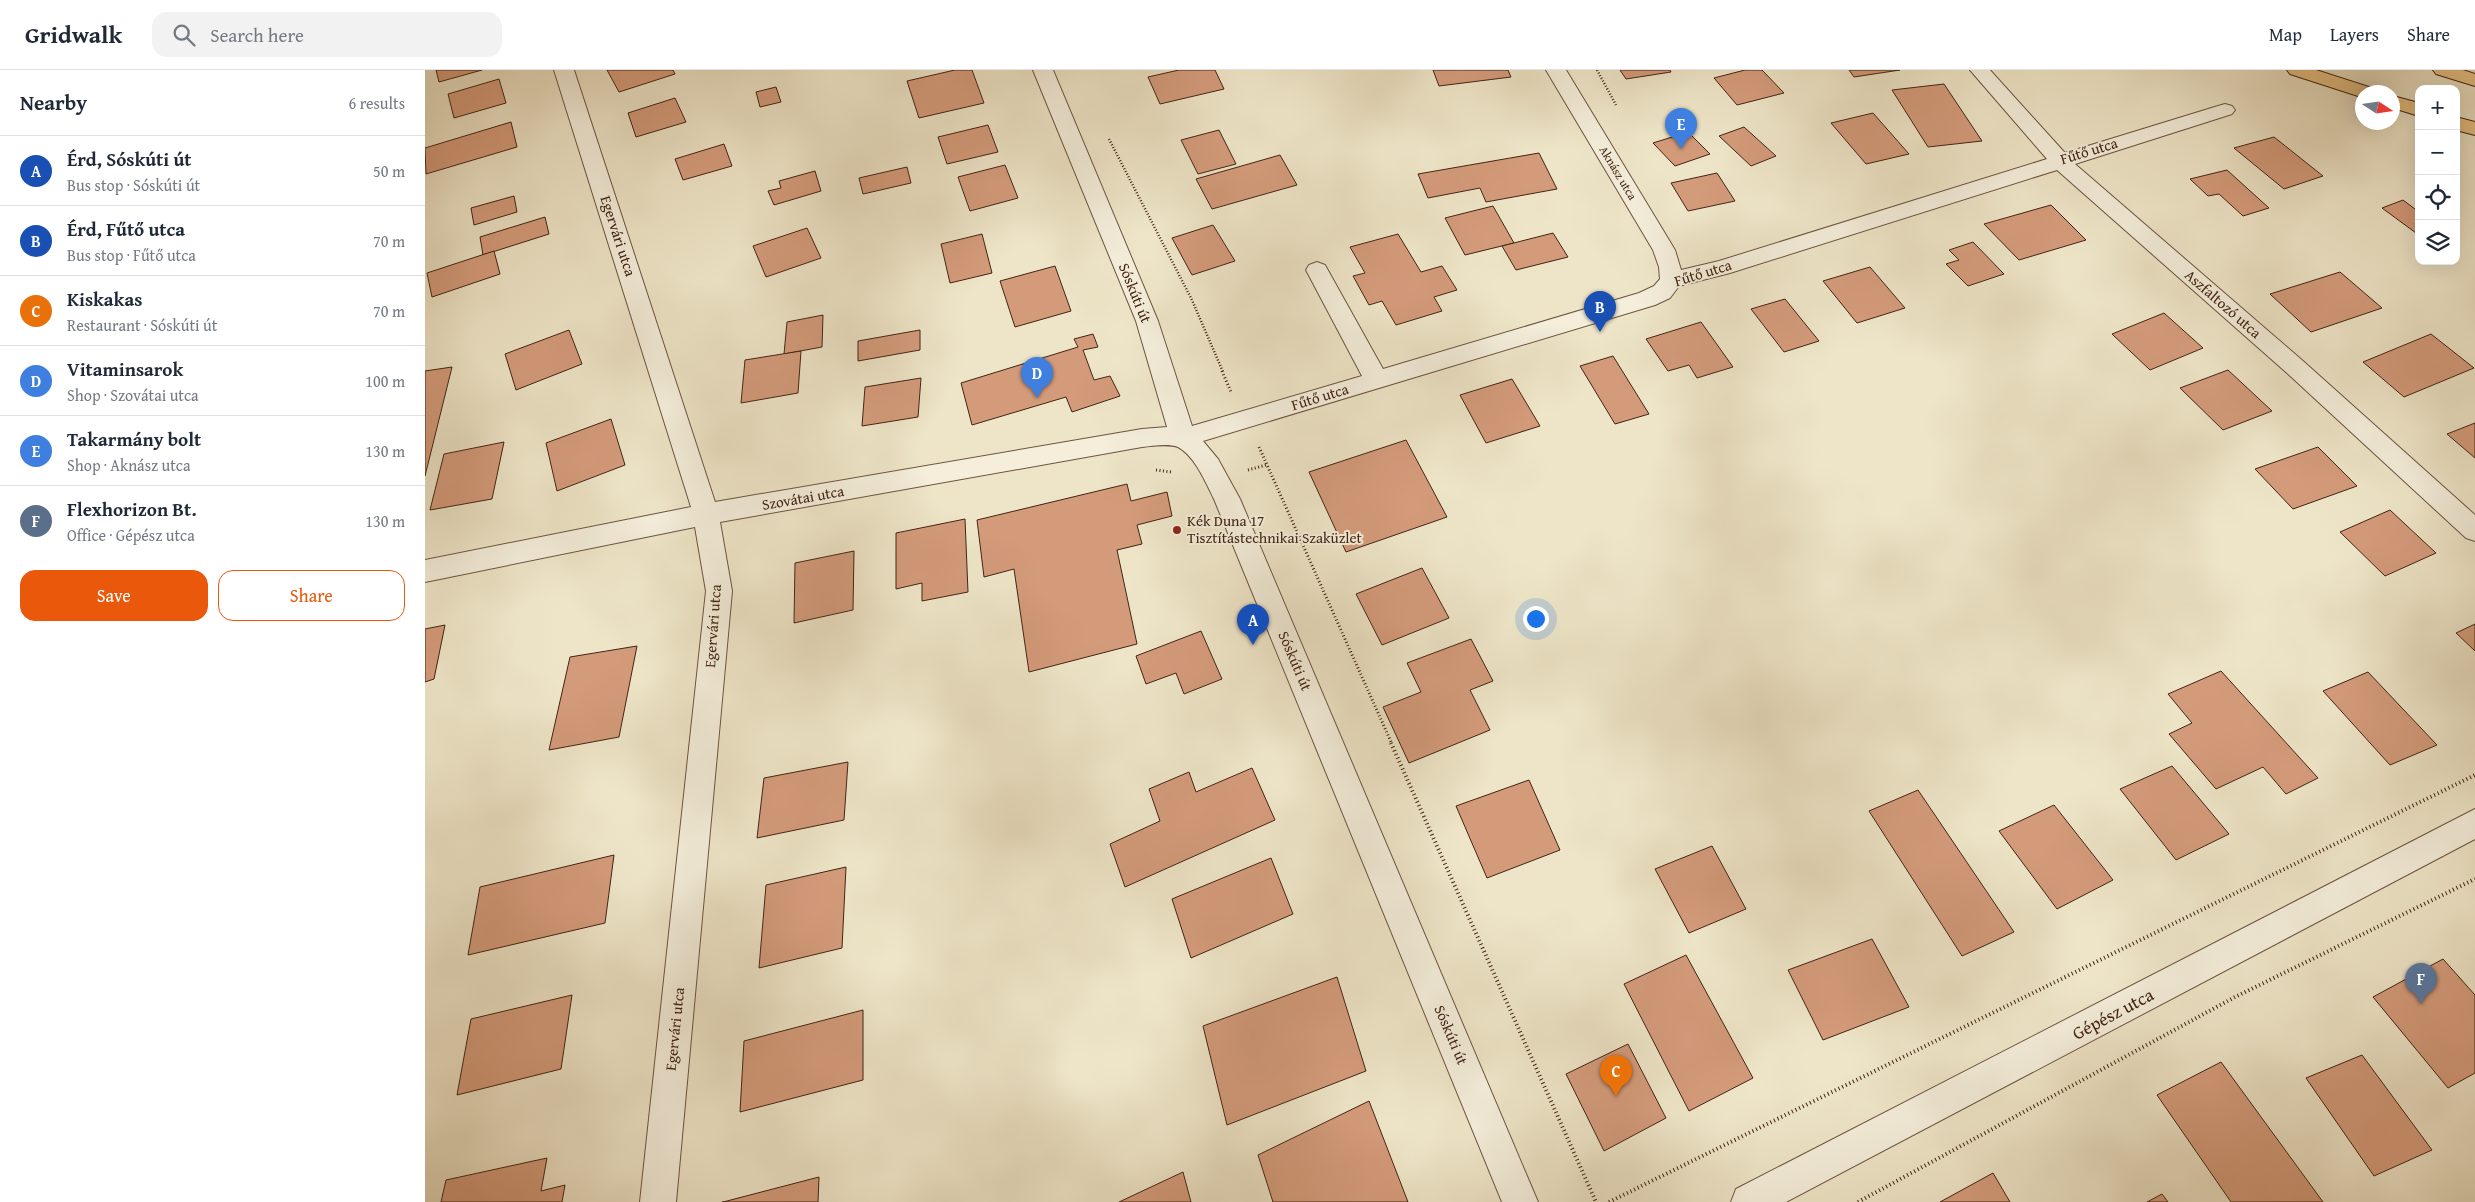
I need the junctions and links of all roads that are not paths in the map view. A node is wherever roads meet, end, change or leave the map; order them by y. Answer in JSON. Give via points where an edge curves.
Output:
{"nodes":[{"id":1,"x":564,"y":70,"type":"edge"},
{"id":2,"x":1043,"y":70,"type":"edge"},
{"id":3,"x":1556,"y":70,"type":"edge"},
{"id":4,"x":1980,"y":70,"type":"edge"},
{"id":5,"x":2297,"y":70,"type":"edge"},
{"id":6,"x":2443,"y":70,"type":"edge"},
{"id":7,"x":2475,"y":80,"type":"edge"},
{"id":8,"x":2355,"y":89,"type":"edge"},
{"id":9,"x":2400,"y":104,"type":"edge"},
{"id":10,"x":2415,"y":109,"type":"edge"},
{"id":11,"x":2225,"y":110,"type":"dead end"},
{"id":12,"x":2460,"y":124,"type":"edge"},
{"id":13,"x":2475,"y":129,"type":"edge"},
{"id":14,"x":2059,"y":160,"type":"junction"},
{"id":15,"x":1317,"y":270,"type":"dead end"},
{"id":16,"x":1671,"y":280,"type":"junction"},
{"id":17,"x":1375,"y":380,"type":"junction"},
{"id":18,"x":1183,"y":438,"type":"junction"},
{"id":19,"x":706,"y":514,"type":"junction"},
{"id":20,"x":2475,"y":531,"type":"edge"},
{"id":21,"x":425,"y":571,"type":"edge"},
{"id":22,"x":2475,"y":824,"type":"edge"},
{"id":23,"x":657,"y":1202,"type":"edge"},
{"id":24,"x":1521,"y":1202,"type":"edge"},
{"id":25,"x":1749,"y":1202,"type":"edge"}],
"edges":[{"from":1,"to":19,"type":"street","name":"Egervári utca"},
{"from":2,"to":18,"type":"street","name":"Sóskúti út","via":[[1147,321]]},
{"from":3,"to":16,"type":"street","name":"Aknász utca","via":[[1664,250]]},
{"from":4,"to":14,"type":"street","name":"Aszfaltozó utca"},
{"from":5,"to":8,"type":"highway"},
{"from":6,"to":7,"type":"highway"},
{"from":9,"to":10,"type":"highway"},
{"from":11,"to":14,"type":"street","name":"Fűtő utca"},
{"from":12,"to":13,"type":"highway"},
{"from":14,"to":16,"type":"street","name":"Fűtő utca","via":[[1722,268]]},
{"from":14,"to":20,"type":"street","name":"Aszfaltozó utca","via":[[2295,367]]},
{"from":15,"to":17,"type":"street"},
{"from":16,"to":17,"type":"street","name":"Fűtő utca","via":[[1662,292],[1647,299]]},
{"from":17,"to":18,"type":"street","name":"Fűtő utca"},
{"from":18,"to":19,"type":"street","name":"Szovátai utca","via":[[1142,438]]},
{"from":18,"to":24,"type":"street","name":"Sóskúti út","via":[[1198,449],[1217,478]]},
{"from":19,"to":21,"type":"street","name":"Szovátai utca"},
{"from":19,"to":23,"type":"street","name":"Egervári utca","via":[[719,590]]},
{"from":22,"to":25,"type":"street","name":"Gépész utca"}]}
